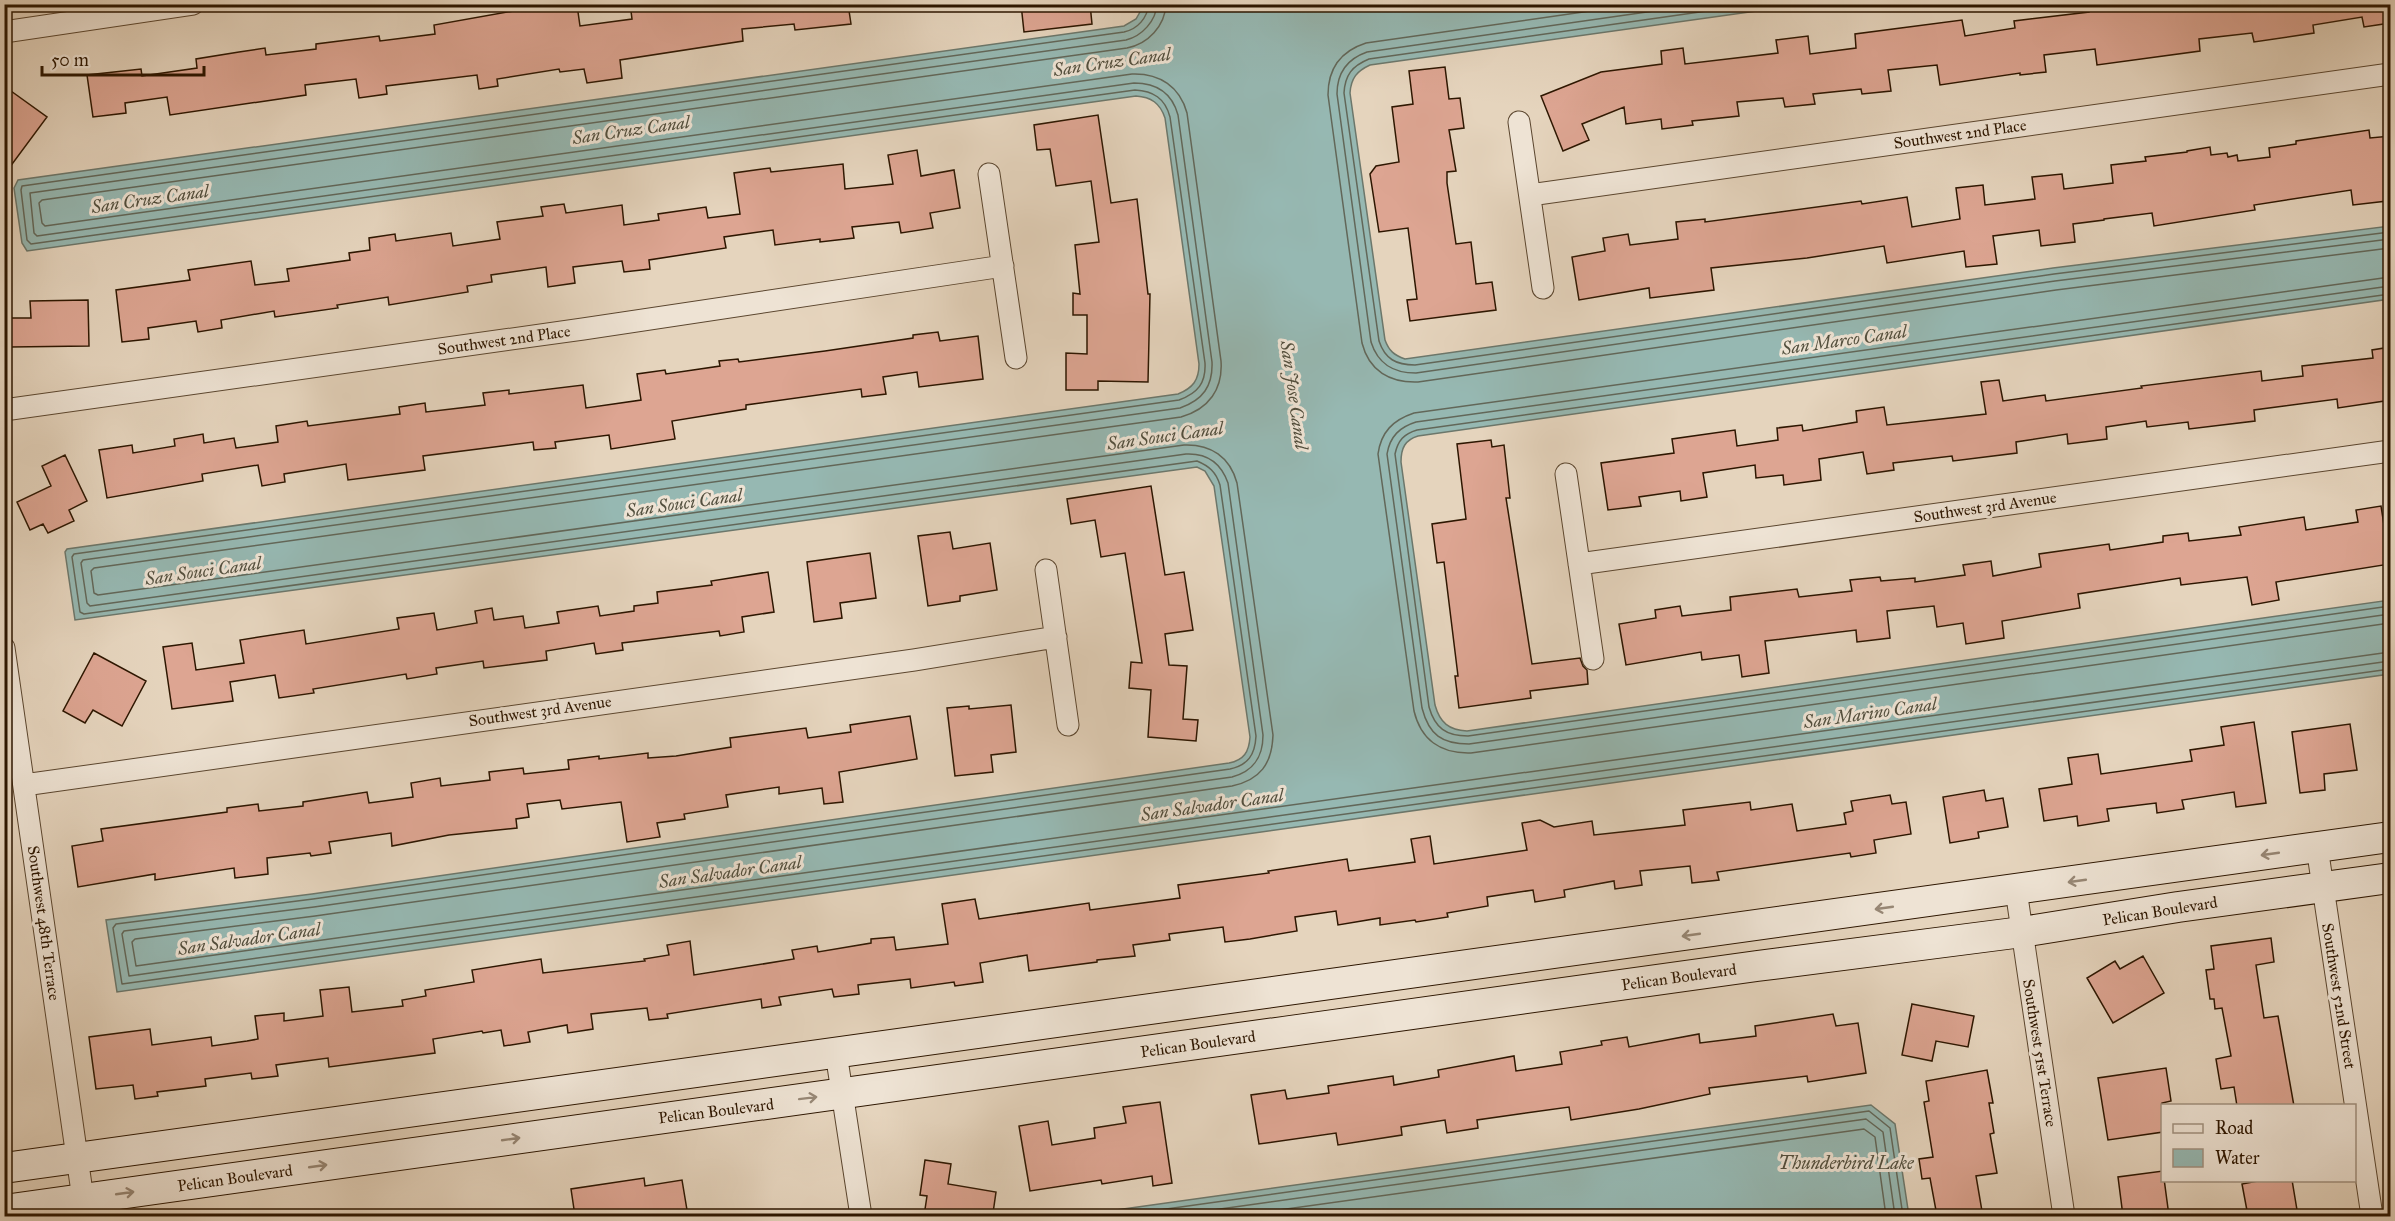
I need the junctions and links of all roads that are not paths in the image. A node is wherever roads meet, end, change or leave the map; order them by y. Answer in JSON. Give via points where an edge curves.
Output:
{"nodes":[{"id":1,"x":193,"y":4,"type":"edge"},
{"id":2,"x":4,"y":32,"type":"edge"},
{"id":3,"x":2391,"y":74,"type":"edge"},
{"id":4,"x":1519,"y":122,"type":"dead end"},
{"id":5,"x":989,"y":174,"type":"dead end"},
{"id":6,"x":1530,"y":195,"type":"junction"},
{"id":7,"x":1003,"y":266,"type":"junction"},
{"id":8,"x":1543,"y":288,"type":"dead end"},
{"id":9,"x":1016,"y":358,"type":"dead end"},
{"id":10,"x":4,"y":410,"type":"edge"},
{"id":11,"x":2391,"y":451,"type":"edge"},
{"id":12,"x":1566,"y":474,"type":"dead end"},
{"id":13,"x":1579,"y":564,"type":"junction"},
{"id":14,"x":1046,"y":570,"type":"dead end"},
{"id":15,"x":1056,"y":637,"type":"junction"},
{"id":16,"x":4,"y":648,"type":"edge"},
{"id":17,"x":1593,"y":659,"type":"dead end"},
{"id":18,"x":1068,"y":725,"type":"dead end"},
{"id":19,"x":24,"y":785,"type":"junction"},
{"id":20,"x":2391,"y":837,"type":"edge"},
{"id":21,"x":2317,"y":848,"type":"junction"},
{"id":22,"x":2391,"y":878,"type":"edge"},
{"id":23,"x":2323,"y":888,"type":"junction"},
{"id":24,"x":2016,"y":890,"type":"junction"},
{"id":25,"x":2022,"y":932,"type":"junction"},
{"id":26,"x":1399,"y":975,"type":"junction"},
{"id":27,"x":1406,"y":1016,"type":"junction"},
{"id":28,"x":836,"y":1053,"type":"junction"},
{"id":29,"x":842,"y":1094,"type":"junction"},
{"id":30,"x":2355,"y":1104,"type":"edge"},
{"id":31,"x":2356,"y":1109,"type":"edge"},
{"id":32,"x":77,"y":1157,"type":"junction"},
{"id":33,"x":4,"y":1168,"type":"edge"},
{"id":34,"x":83,"y":1199,"type":"junction"},
{"id":35,"x":4,"y":1210,"type":"edge"},
{"id":36,"x":861,"y":1216,"type":"edge"},
{"id":37,"x":2064,"y":1216,"type":"edge"},
{"id":38,"x":2372,"y":1216,"type":"edge"}],
"edges":[{"from":1,"to":2,"type":"street"},
{"from":3,"to":6,"type":"street","name":"Southwest 2nd Place"},
{"from":4,"to":6,"type":"street"},
{"from":5,"to":7,"type":"street"},
{"from":6,"to":8,"type":"street"},
{"from":7,"to":9,"type":"street"},
{"from":7,"to":10,"type":"street","name":"Southwest 2nd Place"},
{"from":11,"to":13,"type":"street","name":"Southwest 3rd Avenue"},
{"from":12,"to":13,"type":"street"},
{"from":13,"to":17,"type":"street"},
{"from":14,"to":15,"type":"street"},
{"from":15,"to":18,"type":"street"},
{"from":15,"to":19,"type":"street","name":"Southwest 3rd Avenue"},
{"from":16,"to":19,"type":"street","name":"Southwest 48th Terrace"},
{"from":19,"to":32,"type":"street","name":"Southwest 48th Terrace"},
{"from":20,"to":21,"type":"street"},
{"from":21,"to":23,"type":"street","name":"Southwest 52nd Street"},
{"from":21,"to":24,"type":"street","one_way":true},
{"from":22,"to":23,"type":"street","name":"Pelican Boulevard"},
{"from":23,"to":25,"type":"street","name":"Pelican Boulevard"},
{"from":23,"to":30,"type":"street","name":"Southwest 52nd Street"},
{"from":24,"to":25,"type":"street","name":"Southwest 51st Terrace"},
{"from":24,"to":26,"type":"street","one_way":true},
{"from":25,"to":27,"type":"street","name":"Pelican Boulevard"},
{"from":25,"to":37,"type":"street","name":"Southwest 51st Terrace"},
{"from":26,"to":27,"type":"street"},
{"from":26,"to":28,"type":"street"},
{"from":27,"to":29,"type":"street","name":"Pelican Boulevard"},
{"from":28,"to":29,"type":"street"},
{"from":28,"to":32,"type":"street"},
{"from":34,"to":29,"type":"street","name":"Pelican Boulevard","one_way":true},
{"from":29,"to":36,"type":"street"},
{"from":31,"to":38,"type":"street","name":"Southwest 52nd Street"},
{"from":32,"to":33,"type":"street"},
{"from":32,"to":34,"type":"street","name":"Southwest 48th Terrace"},
{"from":34,"to":35,"type":"street","name":"Pelican Boulevard"}]}
